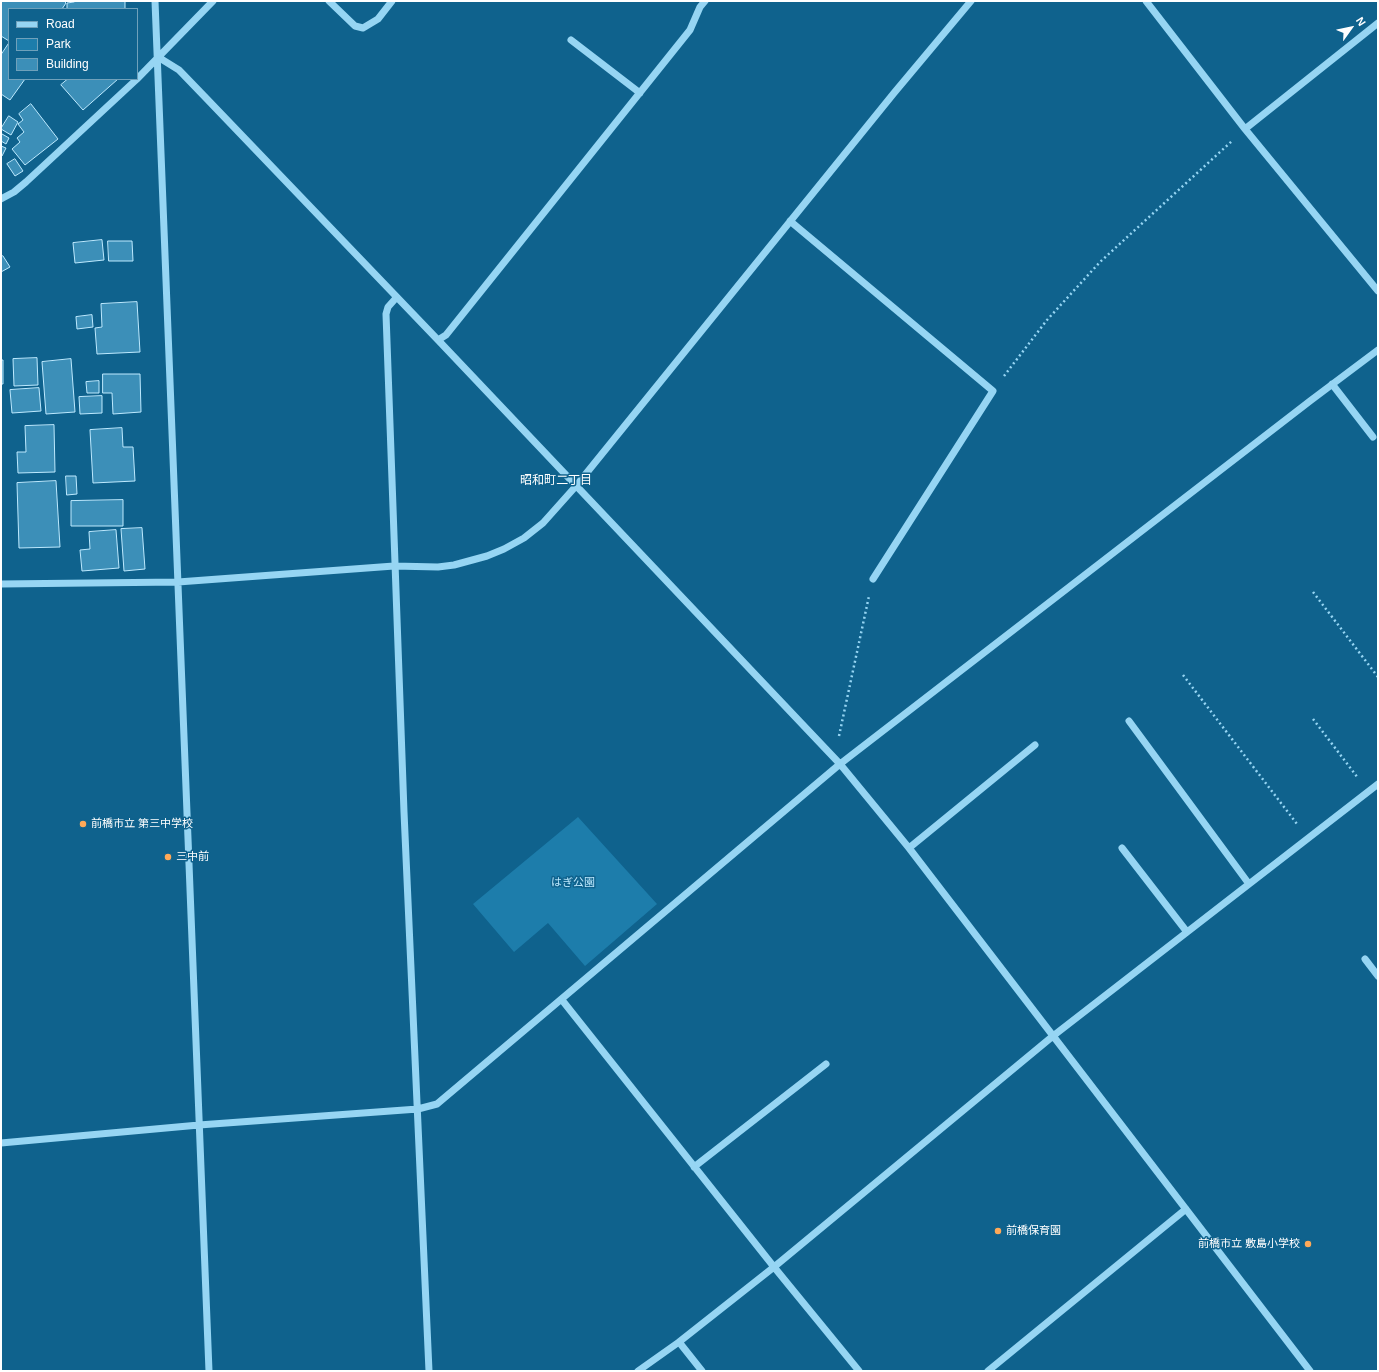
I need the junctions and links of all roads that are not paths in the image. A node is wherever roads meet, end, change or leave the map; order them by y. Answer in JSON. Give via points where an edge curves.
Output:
{"nodes":[{"id":1,"x":156,"y":1,"type":"edge"},
{"id":2,"x":213,"y":1,"type":"edge"},
{"id":3,"x":329,"y":1,"type":"edge"},
{"id":4,"x":392,"y":1,"type":"edge"},
{"id":5,"x":705,"y":1,"type":"edge"},
{"id":6,"x":971,"y":1,"type":"edge"},
{"id":7,"x":1146,"y":1,"type":"edge"},
{"id":8,"x":1378,"y":23,"type":"edge"},
{"id":9,"x":571,"y":40,"type":"dead end"},
{"id":10,"x":158,"y":57,"type":"junction"},
{"id":11,"x":138,"y":78,"type":"edge"},
{"id":12,"x":136,"y":80,"type":"edge"},
{"id":13,"x":640,"y":93,"type":"junction"},
{"id":14,"x":1245,"y":129,"type":"junction"},
{"id":15,"x":1,"y":199,"type":"edge"},
{"id":16,"x":790,"y":221,"type":"junction"},
{"id":17,"x":1378,"y":291,"type":"edge"},
{"id":18,"x":396,"y":298,"type":"junction"},
{"id":19,"x":438,"y":340,"type":"junction"},
{"id":20,"x":1378,"y":350,"type":"edge"},
{"id":21,"x":1332,"y":384,"type":"junction"},
{"id":22,"x":1373,"y":437,"type":"dead end"},
{"id":23,"x":576,"y":486,"type":"junction"},
{"id":24,"x":394,"y":566,"type":"junction"},
{"id":25,"x":873,"y":579,"type":"road end"},
{"id":26,"x":178,"y":582,"type":"junction"},
{"id":27,"x":1,"y":584,"type":"edge"},
{"id":28,"x":1129,"y":721,"type":"dead end"},
{"id":29,"x":1035,"y":745,"type":"dead end"},
{"id":30,"x":840,"y":764,"type":"junction"},
{"id":31,"x":1378,"y":784,"type":"edge"},
{"id":32,"x":909,"y":848,"type":"junction"},
{"id":33,"x":1122,"y":848,"type":"dead end"},
{"id":34,"x":1250,"y":884,"type":"junction"},
{"id":35,"x":1187,"y":932,"type":"junction"},
{"id":36,"x":1365,"y":960,"type":"dead end"},
{"id":37,"x":1378,"y":976,"type":"edge"},
{"id":38,"x":562,"y":1000,"type":"junction"},
{"id":39,"x":1053,"y":1036,"type":"junction"},
{"id":40,"x":826,"y":1064,"type":"dead end"},
{"id":41,"x":418,"y":1109,"type":"junction"},
{"id":42,"x":199,"y":1125,"type":"junction"},
{"id":43,"x":1,"y":1143,"type":"edge"},
{"id":44,"x":694,"y":1167,"type":"junction"},
{"id":45,"x":1186,"y":1209,"type":"junction"},
{"id":46,"x":774,"y":1267,"type":"junction"},
{"id":47,"x":679,"y":1342,"type":"junction"},
{"id":48,"x":209,"y":1371,"type":"edge"},
{"id":49,"x":429,"y":1371,"type":"edge"},
{"id":50,"x":638,"y":1371,"type":"edge"},
{"id":51,"x":702,"y":1371,"type":"edge"},
{"id":52,"x":859,"y":1371,"type":"edge"},
{"id":53,"x":988,"y":1371,"type":"edge"},
{"id":54,"x":1310,"y":1371,"type":"edge"}],
"edges":[{"from":1,"to":10,"type":"street"},
{"from":2,"to":10,"type":"street"},
{"from":3,"to":4,"type":"street","via":[[355,26],[363,28],[378,19]]},
{"from":5,"to":13,"type":"street","via":[[690,30]]},
{"from":6,"to":16,"type":"street"},
{"from":7,"to":14,"type":"street"},
{"from":8,"to":14,"type":"street"},
{"from":9,"to":13,"type":"street"},
{"from":10,"to":11,"type":"street"},
{"from":10,"to":18,"type":"street","via":[[179,70]]},
{"from":10,"to":26,"type":"street"},
{"from":12,"to":15,"type":"street","via":[[26,182]]},
{"from":13,"to":19,"type":"street","via":[[446,335]]},
{"from":14,"to":17,"type":"street"},
{"from":16,"to":23,"type":"street"},
{"from":16,"to":25,"type":"street","via":[[992,391]]},
{"from":18,"to":19,"type":"street"},
{"from":18,"to":24,"type":"street","via":[[388,307],[386,314]]},
{"from":19,"to":23,"type":"street"},
{"from":20,"to":21,"type":"street"},
{"from":21,"to":22,"type":"street"},
{"from":21,"to":30,"type":"street"},
{"from":23,"to":24,"type":"street","via":[[543,524],[504,549],[473,561],[443,566]]},
{"from":23,"to":30,"type":"street"},
{"from":24,"to":26,"type":"street"},
{"from":24,"to":41,"type":"street"},
{"from":26,"to":27,"type":"street"},
{"from":26,"to":42,"type":"street"},
{"from":28,"to":34,"type":"street"},
{"from":29,"to":32,"type":"street"},
{"from":30,"to":32,"type":"street"},
{"from":30,"to":38,"type":"street"},
{"from":31,"to":34,"type":"street"},
{"from":32,"to":39,"type":"street"},
{"from":33,"to":35,"type":"street"},
{"from":34,"to":35,"type":"street"},
{"from":35,"to":39,"type":"street"},
{"from":36,"to":37,"type":"street"},
{"from":38,"to":41,"type":"street","via":[[437,1104]]},
{"from":38,"to":44,"type":"street"},
{"from":39,"to":45,"type":"street"},
{"from":39,"to":46,"type":"street"},
{"from":40,"to":44,"type":"street"},
{"from":41,"to":42,"type":"street"},
{"from":41,"to":49,"type":"street"},
{"from":42,"to":43,"type":"street"},
{"from":42,"to":48,"type":"street"},
{"from":44,"to":46,"type":"street"},
{"from":45,"to":53,"type":"street"},
{"from":45,"to":54,"type":"street"},
{"from":46,"to":47,"type":"street"},
{"from":46,"to":52,"type":"street"},
{"from":47,"to":50,"type":"street"},
{"from":47,"to":51,"type":"street"}]}
